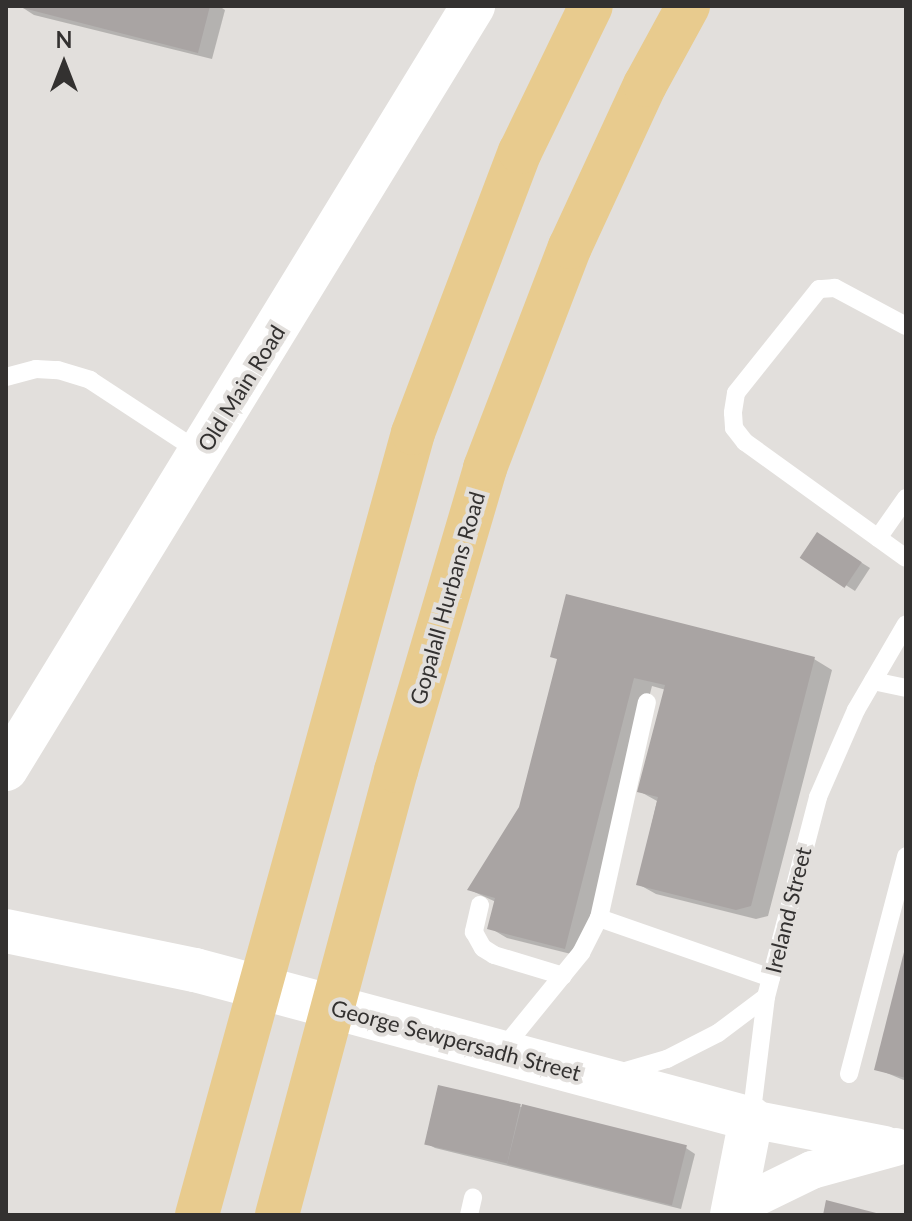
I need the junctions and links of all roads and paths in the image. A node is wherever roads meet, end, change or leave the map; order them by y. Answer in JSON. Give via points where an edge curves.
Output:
{"nodes":[{"id":1,"x":473,"y":6,"type":"edge"},
{"id":2,"x":591,"y":6,"type":"edge"},
{"id":3,"x":688,"y":6,"type":"edge"},
{"id":4,"x":906,"y":326,"type":"edge"},
{"id":5,"x":6,"y":377,"type":"edge"},
{"id":6,"x":201,"y":453,"type":"junction"},
{"id":7,"x":906,"y":498,"type":"edge"},
{"id":8,"x":878,"y":538,"type":"junction"},
{"id":9,"x":906,"y":558,"type":"edge"},
{"id":10,"x":906,"y":625,"type":"edge"},
{"id":11,"x":873,"y":681,"type":"junction"},
{"id":12,"x":906,"y":688,"type":"edge"},
{"id":13,"x":647,"y":702,"type":"dead end"},
{"id":14,"x":9,"y":753,"type":"edge"},
{"id":15,"x":906,"y":856,"type":"edge"},
{"id":16,"x":480,"y":905,"type":"dead end"},
{"id":17,"x":599,"y":918,"type":"junction"},
{"id":18,"x":6,"y":931,"type":"edge"},
{"id":19,"x":563,"y":976,"type":"junction"},
{"id":20,"x":768,"y":987,"type":"junction"},
{"id":21,"x":501,"y":1051,"type":"junction"},
{"id":22,"x":849,"y":1074,"type":"dead end"},
{"id":23,"x":601,"y":1079,"type":"junction"},
{"id":24,"x":751,"y":1119,"type":"junction"},
{"id":25,"x":901,"y":1148,"type":"edge"},
{"id":26,"x":733,"y":1212,"type":"edge"},
{"id":27,"x":197,"y":1215,"type":"edge"},
{"id":28,"x":277,"y":1215,"type":"edge"}],
"edges":[{"from":1,"to":6,"type":"street","name":"Old Main Road"},
{"from":2,"to":27,"type":"main road","via":[[520,152],[413,433]]},
{"from":3,"to":28,"type":"main road","name":"Gopalall Hurbans Road","via":[[570,247],[485,468],[396,771]]},
{"from":4,"to":8,"type":"lane","via":[[835,288],[819,289],[736,393],[733,413],[734,428],[745,442]]},
{"from":5,"to":6,"type":"lane","via":[[36,369],[90,380]]},
{"from":6,"to":14,"type":"street","name":"Old Main Road"},
{"from":7,"to":8,"type":"lane"},
{"from":8,"to":9,"type":"lane"},
{"from":10,"to":11,"type":"lane","name":"Ireland Street"},
{"from":11,"to":12,"type":"lane"},
{"from":11,"to":20,"type":"lane","name":"Ireland Street","via":[[818,797]]},
{"from":13,"to":17,"type":"lane"},
{"from":15,"to":22,"type":"lane"},
{"from":16,"to":19,"type":"lane","via":[[474,932],[483,948]]},
{"from":17,"to":19,"type":"lane"},
{"from":17,"to":20,"type":"lane"},
{"from":18,"to":21,"type":"street","name":"George Sewpersadh Street","via":[[195,970]]},
{"from":19,"to":21,"type":"lane"},
{"from":20,"to":23,"type":"lane","via":[[718,1033],[667,1059]]},
{"from":20,"to":24,"type":"lane","name":"Ireland Street"},
{"from":21,"to":23,"type":"street","name":"George Sewpersadh Street"},
{"from":23,"to":24,"type":"street","name":"George Sewpersadh Street"},
{"from":24,"to":25,"type":"street","name":"George Sewpersadh Street"},
{"from":24,"to":26,"type":"street","name":"Ireland Street"},
{"from":25,"to":26,"type":"street","via":[[812,1170]]}]}
